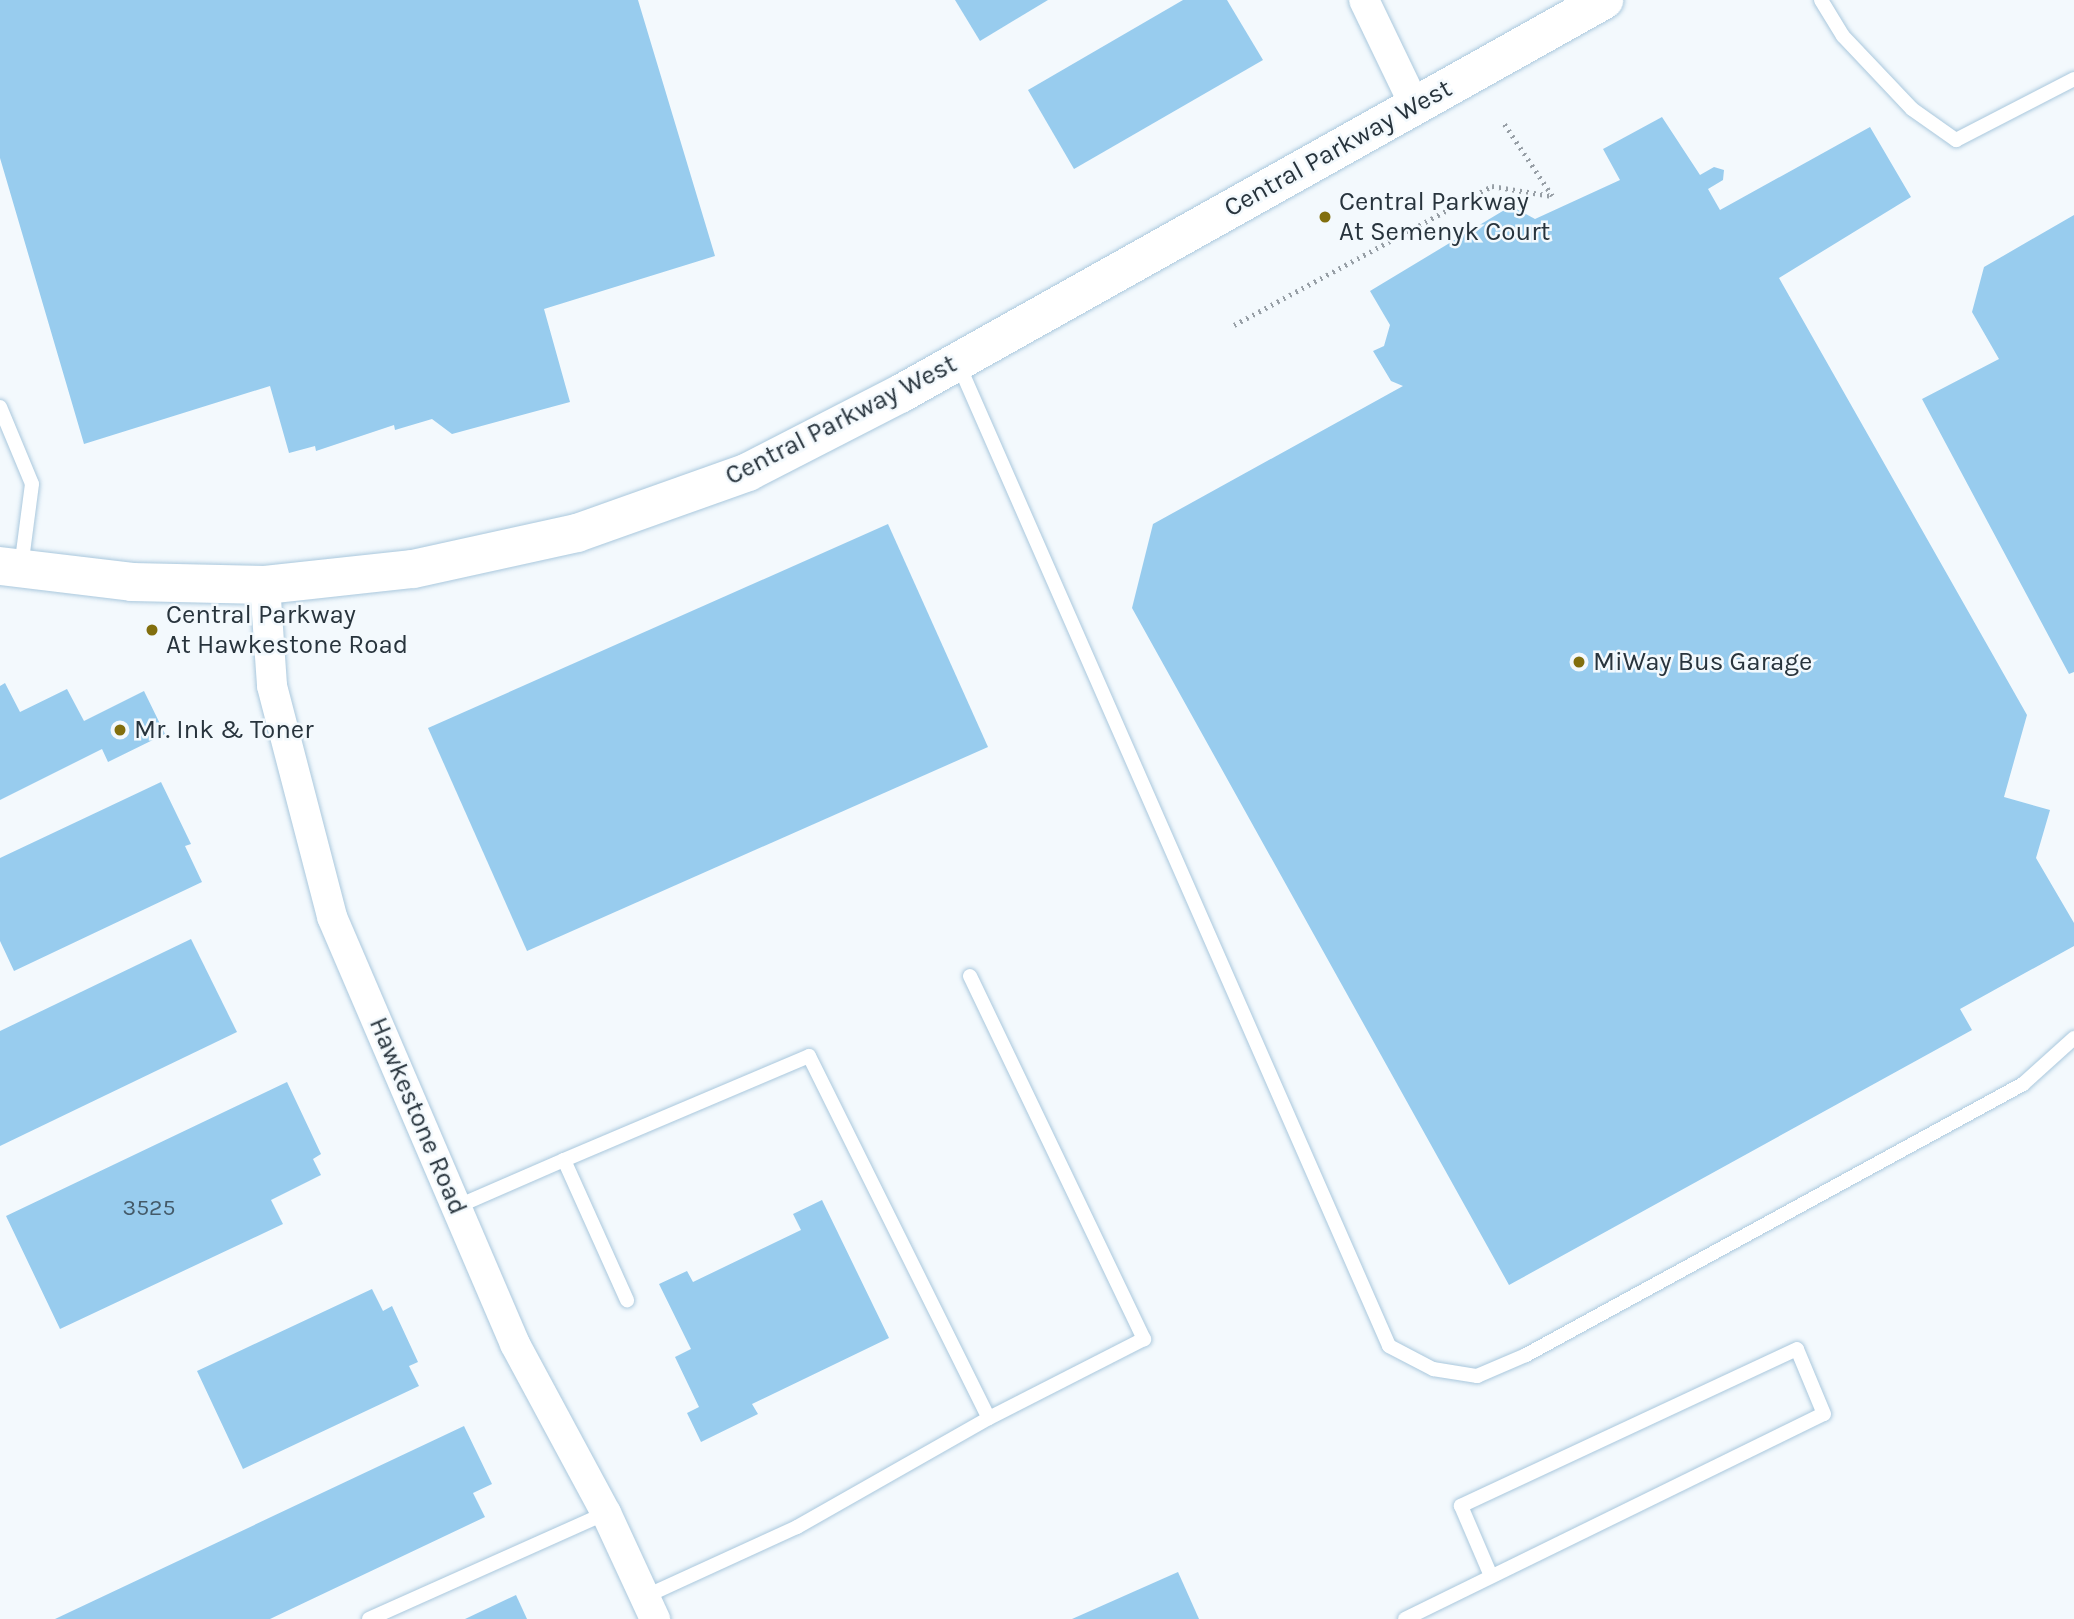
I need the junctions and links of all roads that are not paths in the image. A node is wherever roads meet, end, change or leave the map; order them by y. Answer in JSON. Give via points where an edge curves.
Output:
{"nodes":[{"id":1,"x":1364,"y":0,"type":"edge"},
{"id":2,"x":1604,"y":0,"type":"edge"},
{"id":3,"x":1821,"y":0,"type":"edge"},
{"id":4,"x":2074,"y":79,"type":"edge"},
{"id":5,"x":1414,"y":104,"type":"junction"},
{"id":6,"x":958,"y":361,"type":"junction"},
{"id":7,"x":0,"y":407,"type":"edge"},
{"id":8,"x":10,"y":567,"type":"edge"},
{"id":9,"x":265,"y":585,"type":"junction"},
{"id":10,"x":970,"y":976,"type":"dead end"},
{"id":11,"x":2074,"y":1038,"type":"edge"},
{"id":12,"x":564,"y":1160,"type":"junction"},
{"id":13,"x":456,"y":1207,"type":"junction"},
{"id":14,"x":627,"y":1300,"type":"dead end"},
{"id":15,"x":989,"y":1418,"type":"junction"},
{"id":16,"x":606,"y":1513,"type":"junction"},
{"id":17,"x":1491,"y":1576,"type":"junction"},
{"id":18,"x":650,"y":1608,"type":"edge"},
{"id":19,"x":369,"y":1619,"type":"edge"},
{"id":20,"x":1405,"y":1619,"type":"edge"}],
"edges":[{"from":1,"to":5,"type":"street"},
{"from":2,"to":5,"type":"street","name":"Central Parkway West"},
{"from":3,"to":4,"type":"lane","via":[[1843,36],[1903,100],[1956,141]]},
{"from":5,"to":6,"type":"street","name":"Central Parkway West"},
{"from":6,"to":9,"type":"street","name":"Central Parkway West","via":[[748,472],[577,534],[413,569]]},
{"from":6,"to":11,"type":"lane","via":[[1389,1346],[1433,1370],[1477,1376],[1526,1354],[2024,1084]]},
{"from":7,"to":8,"type":"lane","via":[[32,484]]},
{"from":8,"to":9,"type":"street","name":"Central Parkway West","via":[[132,582]]},
{"from":9,"to":13,"type":"street","name":"Hawkestone Road","via":[[272,686],[332,917]]},
{"from":10,"to":15,"type":"lane","via":[[1144,1339]]},
{"from":12,"to":13,"type":"lane"},
{"from":12,"to":14,"type":"lane"},
{"from":12,"to":15,"type":"lane","via":[[809,1056]]},
{"from":13,"to":16,"type":"street","name":"Hawkestone Road","via":[[515,1344]]},
{"from":15,"to":18,"type":"lane"},
{"from":16,"to":18,"type":"street","name":"Hawkestone Road"},
{"from":16,"to":19,"type":"lane"},
{"from":17,"to":17,"type":"lane","via":[[1824,1414],[1797,1349],[1461,1506]]},
{"from":17,"to":20,"type":"lane"}]}
